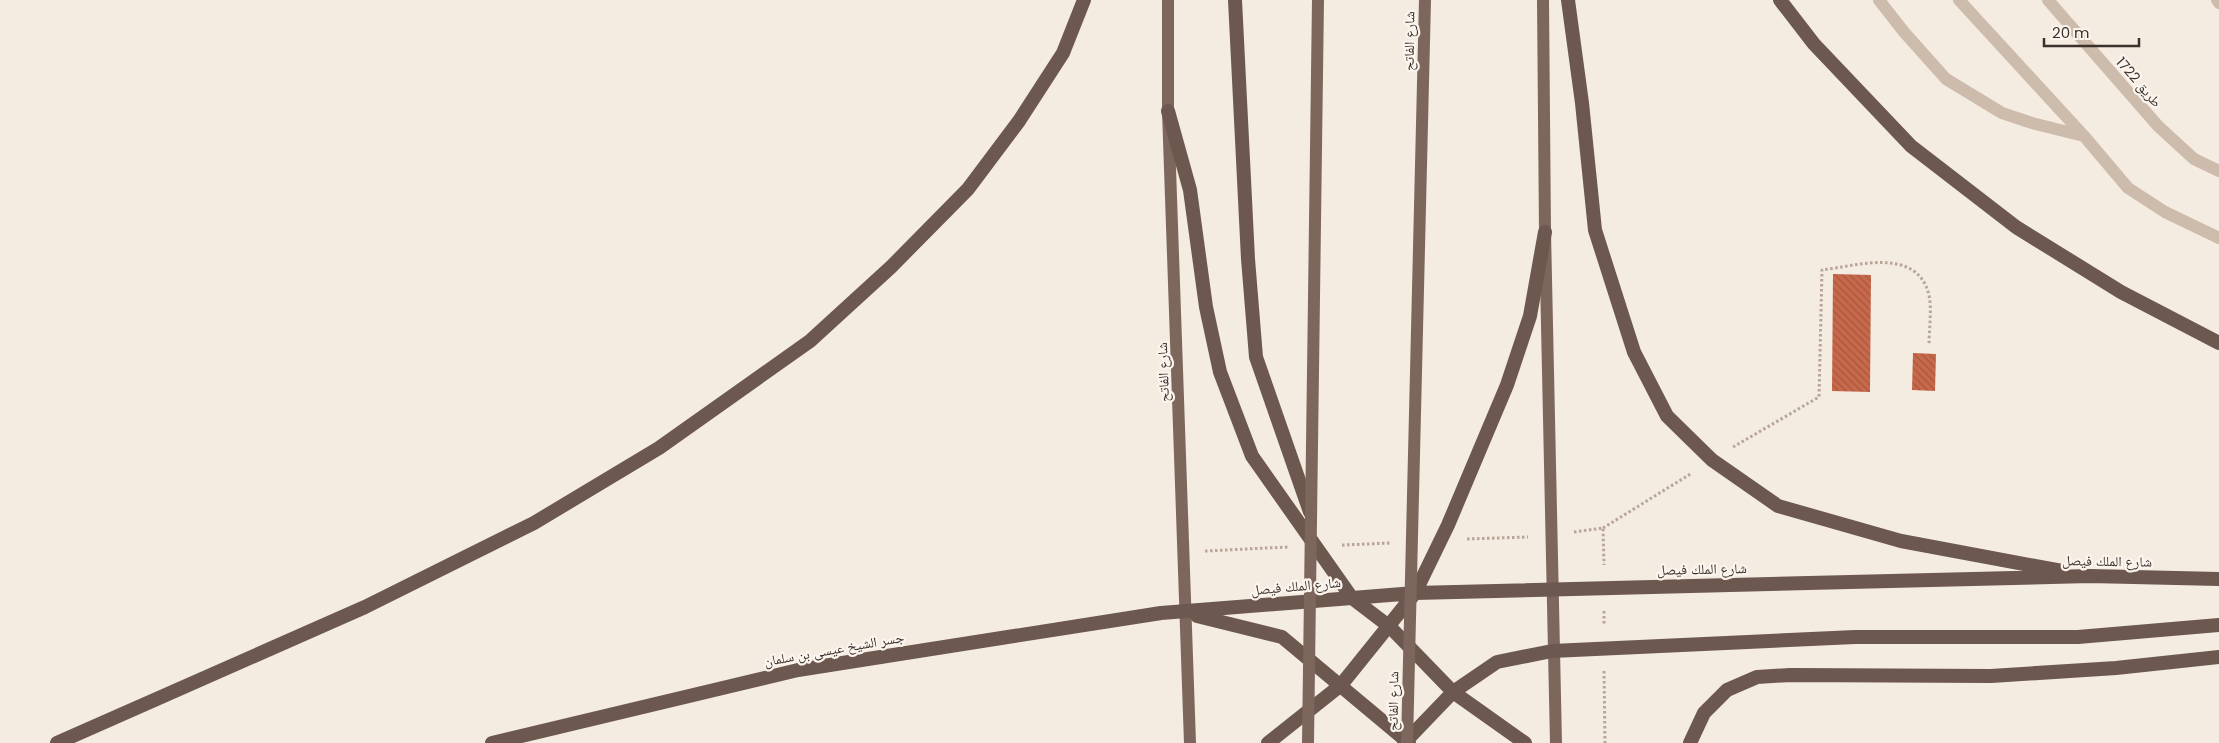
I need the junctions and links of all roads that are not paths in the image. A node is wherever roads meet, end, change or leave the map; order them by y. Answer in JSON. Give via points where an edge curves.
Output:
{"nodes":[{"id":1,"x":1084,"y":0,"type":"edge"},
{"id":2,"x":1168,"y":0,"type":"edge"},
{"id":3,"x":1235,"y":0,"type":"edge"},
{"id":4,"x":1318,"y":0,"type":"edge"},
{"id":5,"x":1425,"y":0,"type":"edge"},
{"id":6,"x":1543,"y":0,"type":"edge"},
{"id":7,"x":1568,"y":0,"type":"edge"},
{"id":8,"x":1780,"y":0,"type":"edge"},
{"id":9,"x":1879,"y":0,"type":"edge"},
{"id":10,"x":1959,"y":0,"type":"edge"},
{"id":11,"x":2048,"y":0,"type":"edge"},
{"id":12,"x":1168,"y":111,"type":"junction"},
{"id":13,"x":2084,"y":136,"type":"junction"},
{"id":14,"x":2219,"y":171,"type":"edge"},
{"id":15,"x":1545,"y":232,"type":"junction"},
{"id":16,"x":2219,"y":238,"type":"edge"},
{"id":17,"x":2219,"y":343,"type":"edge"},
{"id":18,"x":1328,"y":563,"type":"junction"},
{"id":19,"x":2090,"y":576,"type":"junction"},
{"id":20,"x":2219,"y":579,"type":"edge"},
{"id":21,"x":1551,"y":590,"type":"junction"},
{"id":22,"x":1415,"y":593,"type":"junction"},
{"id":23,"x":1352,"y":598,"type":"junction"},
{"id":24,"x":1186,"y":613,"type":"junction"},
{"id":25,"x":2219,"y":625,"type":"edge"},
{"id":26,"x":1390,"y":627,"type":"junction"},
{"id":27,"x":1552,"y":651,"type":"junction"},
{"id":28,"x":2219,"y":657,"type":"edge"},
{"id":29,"x":1341,"y":685,"type":"junction"},
{"id":30,"x":1453,"y":692,"type":"junction"},
{"id":31,"x":1406,"y":742,"type":"edge"},
{"id":32,"x":57,"y":743,"type":"edge"},
{"id":33,"x":492,"y":743,"type":"edge"},
{"id":34,"x":1190,"y":743,"type":"edge"},
{"id":35,"x":1268,"y":743,"type":"edge"},
{"id":36,"x":1308,"y":743,"type":"edge"},
{"id":37,"x":1525,"y":743,"type":"edge"},
{"id":38,"x":1556,"y":743,"type":"edge"},
{"id":39,"x":1690,"y":743,"type":"edge"}],
"edges":[{"from":1,"to":32,"type":"highway","via":[[1063,53],[1019,121],[968,189],[891,267],[810,341],[659,448],[534,523],[365,607]]},
{"from":2,"to":12,"type":"main road","name":"شارع الفاتح"},
{"from":3,"to":18,"type":"highway","via":[[1256,357]]},
{"from":4,"to":36,"type":"main road","bridge":true},
{"from":5,"to":31,"type":"main road","name":"شارع الفاتح","bridge":true},
{"from":6,"to":15,"type":"main road"},
{"from":7,"to":19,"type":"highway","via":[[1595,230],[1634,352],[1667,416],[1712,460],[1778,506],[1902,541]]},
{"from":8,"to":17,"type":"highway","via":[[1814,44],[1911,146],[2016,227],[2122,292]]},
{"from":9,"to":13,"type":"street","via":[[1946,78],[2002,113]]},
{"from":10,"to":13,"type":"street"},
{"from":11,"to":14,"type":"street","name":"طريق 1722","via":[[2158,126],[2194,159]]},
{"from":12,"to":18,"type":"highway","via":[[1190,190],[1206,307],[1220,372],[1252,456]]},
{"from":12,"to":24,"type":"main road","name":"شارع الفاتح"},
{"from":13,"to":16,"type":"street","via":[[2128,188],[2165,212]]},
{"from":15,"to":21,"type":"main road"},
{"from":15,"to":22,"type":"highway","via":[[1530,316],[1507,385]]},
{"from":18,"to":23,"type":"highway"},
{"from":19,"to":20,"type":"highway","name":"شارع الملك فيصل"},
{"from":19,"to":21,"type":"highway","name":"شارع الملك فيصل"},
{"from":21,"to":22,"type":"highway","name":"شارع الملك فيصل"},
{"from":21,"to":27,"type":"main road"},
{"from":22,"to":23,"type":"highway","name":"شارع الملك فيصل"},
{"from":22,"to":26,"type":"highway"},
{"from":23,"to":24,"type":"highway","name":"شارع الملك فيصل"},
{"from":23,"to":26,"type":"highway"},
{"from":24,"to":29,"type":"highway","via":[[1282,637]]},
{"from":24,"to":33,"type":"highway","name":"جسر الشيخ عيسى بن سلمان","via":[[1161,613],[798,670]]},
{"from":24,"to":34,"type":"main road","name":"شارع الفاتح"},
{"from":25,"to":27,"type":"highway","via":[[2078,637],[1855,636]]},
{"from":26,"to":29,"type":"highway"},
{"from":26,"to":30,"type":"highway"},
{"from":27,"to":30,"type":"highway","via":[[1497,662]]},
{"from":27,"to":38,"type":"main road"},
{"from":28,"to":39,"type":"highway","via":[[2001,676],[1790,674],[1757,677],[1727,690],[1704,713]]},
{"from":29,"to":31,"type":"highway"},
{"from":29,"to":35,"type":"highway"},
{"from":30,"to":31,"type":"highway"},
{"from":30,"to":37,"type":"highway"}]}
